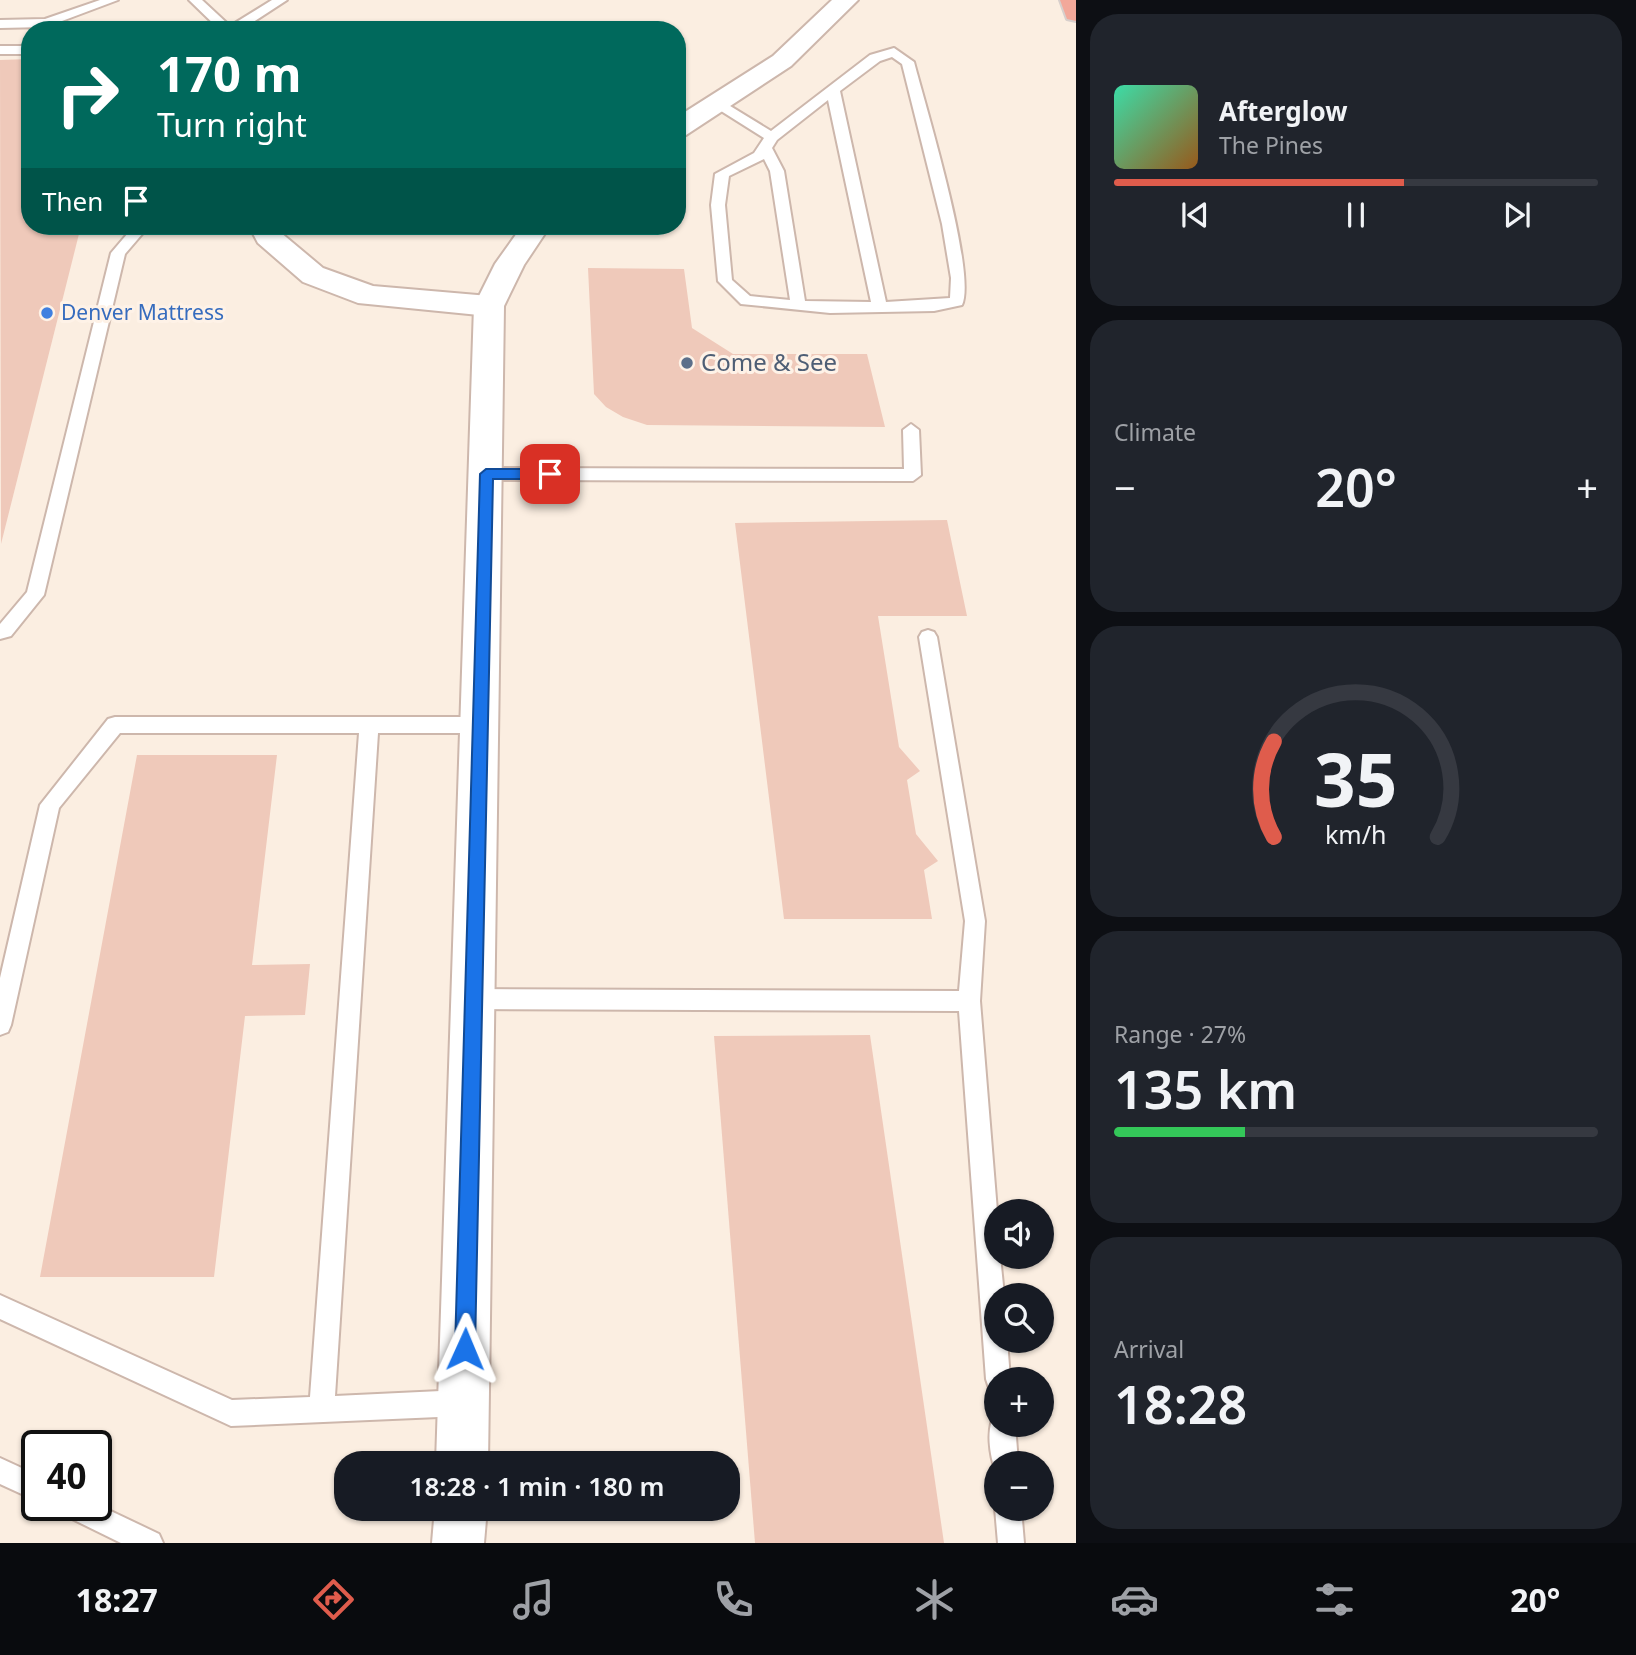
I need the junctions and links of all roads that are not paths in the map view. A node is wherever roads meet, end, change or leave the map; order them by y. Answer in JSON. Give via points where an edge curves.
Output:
{"nodes":[{"id":1,"x":112,"y":0,"type":"edge"},
{"id":2,"x":195,"y":0,"type":"edge"},
{"id":3,"x":281,"y":0,"type":"edge"},
{"id":4,"x":846,"y":0,"type":"edge"},
{"id":5,"x":1072,"y":0,"type":"edge"},
{"id":6,"x":1076,"y":14,"type":"edge"},
{"id":7,"x":52,"y":21,"type":"edge"},
{"id":8,"x":220,"y":21,"type":"edge"},
{"id":9,"x":245,"y":21,"type":"edge"},
{"id":10,"x":0,"y":24,"type":"edge"},
{"id":11,"x":21,"y":24,"type":"edge"},
{"id":12,"x":0,"y":50,"type":"edge"},
{"id":13,"x":21,"y":50,"type":"edge"},
{"id":14,"x":833,"y":91,"type":"junction"},
{"id":15,"x":717,"y":104,"type":"junction"},
{"id":16,"x":686,"y":123,"type":"edge"},
{"id":17,"x":768,"y":142,"type":"junction"},
{"id":18,"x":134,"y":235,"type":"edge"},
{"id":19,"x":267,"y":235,"type":"edge"},
{"id":20,"x":530,"y":235,"type":"edge"},
{"id":21,"x":798,"y":305,"type":"junction"},
{"id":22,"x":489,"y":306,"type":"junction"},
{"id":23,"x":880,"y":307,"type":"junction"},
{"id":24,"x":911,"y":430,"type":"dead end"},
{"id":25,"x":486,"y":474,"type":"junction"},
{"id":26,"x":0,"y":632,"type":"edge"},
{"id":27,"x":928,"y":637,"type":"dead end"},
{"id":28,"x":369,"y":726,"type":"junction"},
{"id":29,"x":480,"y":726,"type":"junction"},
{"id":30,"x":473,"y":999,"type":"junction"},
{"id":31,"x":969,"y":1001,"type":"junction"},
{"id":32,"x":0,"y":1026,"type":"edge"},
{"id":33,"x":0,"y":1307,"type":"edge"},
{"id":34,"x":997,"y":1367,"type":"edge"},
{"id":35,"x":464,"y":1403,"type":"junction"},
{"id":36,"x":322,"y":1409,"type":"junction"},
{"id":37,"x":463,"y":1451,"type":"edge"},
{"id":38,"x":0,"y":1471,"type":"edge"},
{"id":39,"x":21,"y":1481,"type":"edge"},
{"id":40,"x":104,"y":1521,"type":"edge"},
{"id":41,"x":460,"y":1521,"type":"edge"},
{"id":42,"x":1009,"y":1521,"type":"edge"},
{"id":43,"x":150,"y":1543,"type":"edge"},
{"id":44,"x":458,"y":1543,"type":"edge"},
{"id":45,"x":1011,"y":1543,"type":"edge"}],
"edges":[{"from":1,"to":7,"type":"lane"},
{"from":2,"to":8,"type":"lane"},
{"from":3,"to":9,"type":"lane"},
{"from":4,"to":15,"type":"street","via":[[782,61]]},
{"from":5,"to":6,"type":"highway"},
{"from":10,"to":11,"type":"lane"},
{"from":12,"to":13,"type":"lane"},
{"from":14,"to":17,"type":"lane"},
{"from":14,"to":23,"type":"lane"},
{"from":14,"to":23,"type":"lane","via":[[875,58],[894,52],[908,62],[949,224],[957,302]]},
{"from":15,"to":16,"type":"street"},
{"from":15,"to":17,"type":"lane"},
{"from":17,"to":21,"type":"lane","via":[[777,171]]},
{"from":17,"to":21,"type":"lane","via":[[759,156],[722,174],[718,205],[725,281],[746,301]]},
{"from":18,"to":26,"type":"lane","via":[[118,253],[34,595]]},
{"from":19,"to":22,"type":"street","via":[[313,275],[369,296]]},
{"from":20,"to":22,"type":"street"},
{"from":21,"to":23,"type":"lane"},
{"from":22,"to":25,"type":"street"},
{"from":24,"to":25,"type":"lane","via":[[914,475]]},
{"from":25,"to":29,"type":"street"},
{"from":27,"to":31,"type":"lane","via":[[975,921]]},
{"from":28,"to":29,"type":"lane"},
{"from":28,"to":32,"type":"lane","via":[[115,725],[50,805]]},
{"from":28,"to":36,"type":"lane"},
{"from":29,"to":30,"type":"street"},
{"from":30,"to":31,"type":"lane"},
{"from":30,"to":35,"type":"street"},
{"from":31,"to":34,"type":"lane"},
{"from":33,"to":36,"type":"lane","via":[[231,1413]]},
{"from":35,"to":36,"type":"lane"},
{"from":35,"to":37,"type":"street"},
{"from":38,"to":39,"type":"lane"},
{"from":40,"to":43,"type":"lane"},
{"from":41,"to":44,"type":"street"},
{"from":42,"to":45,"type":"lane"}]}
